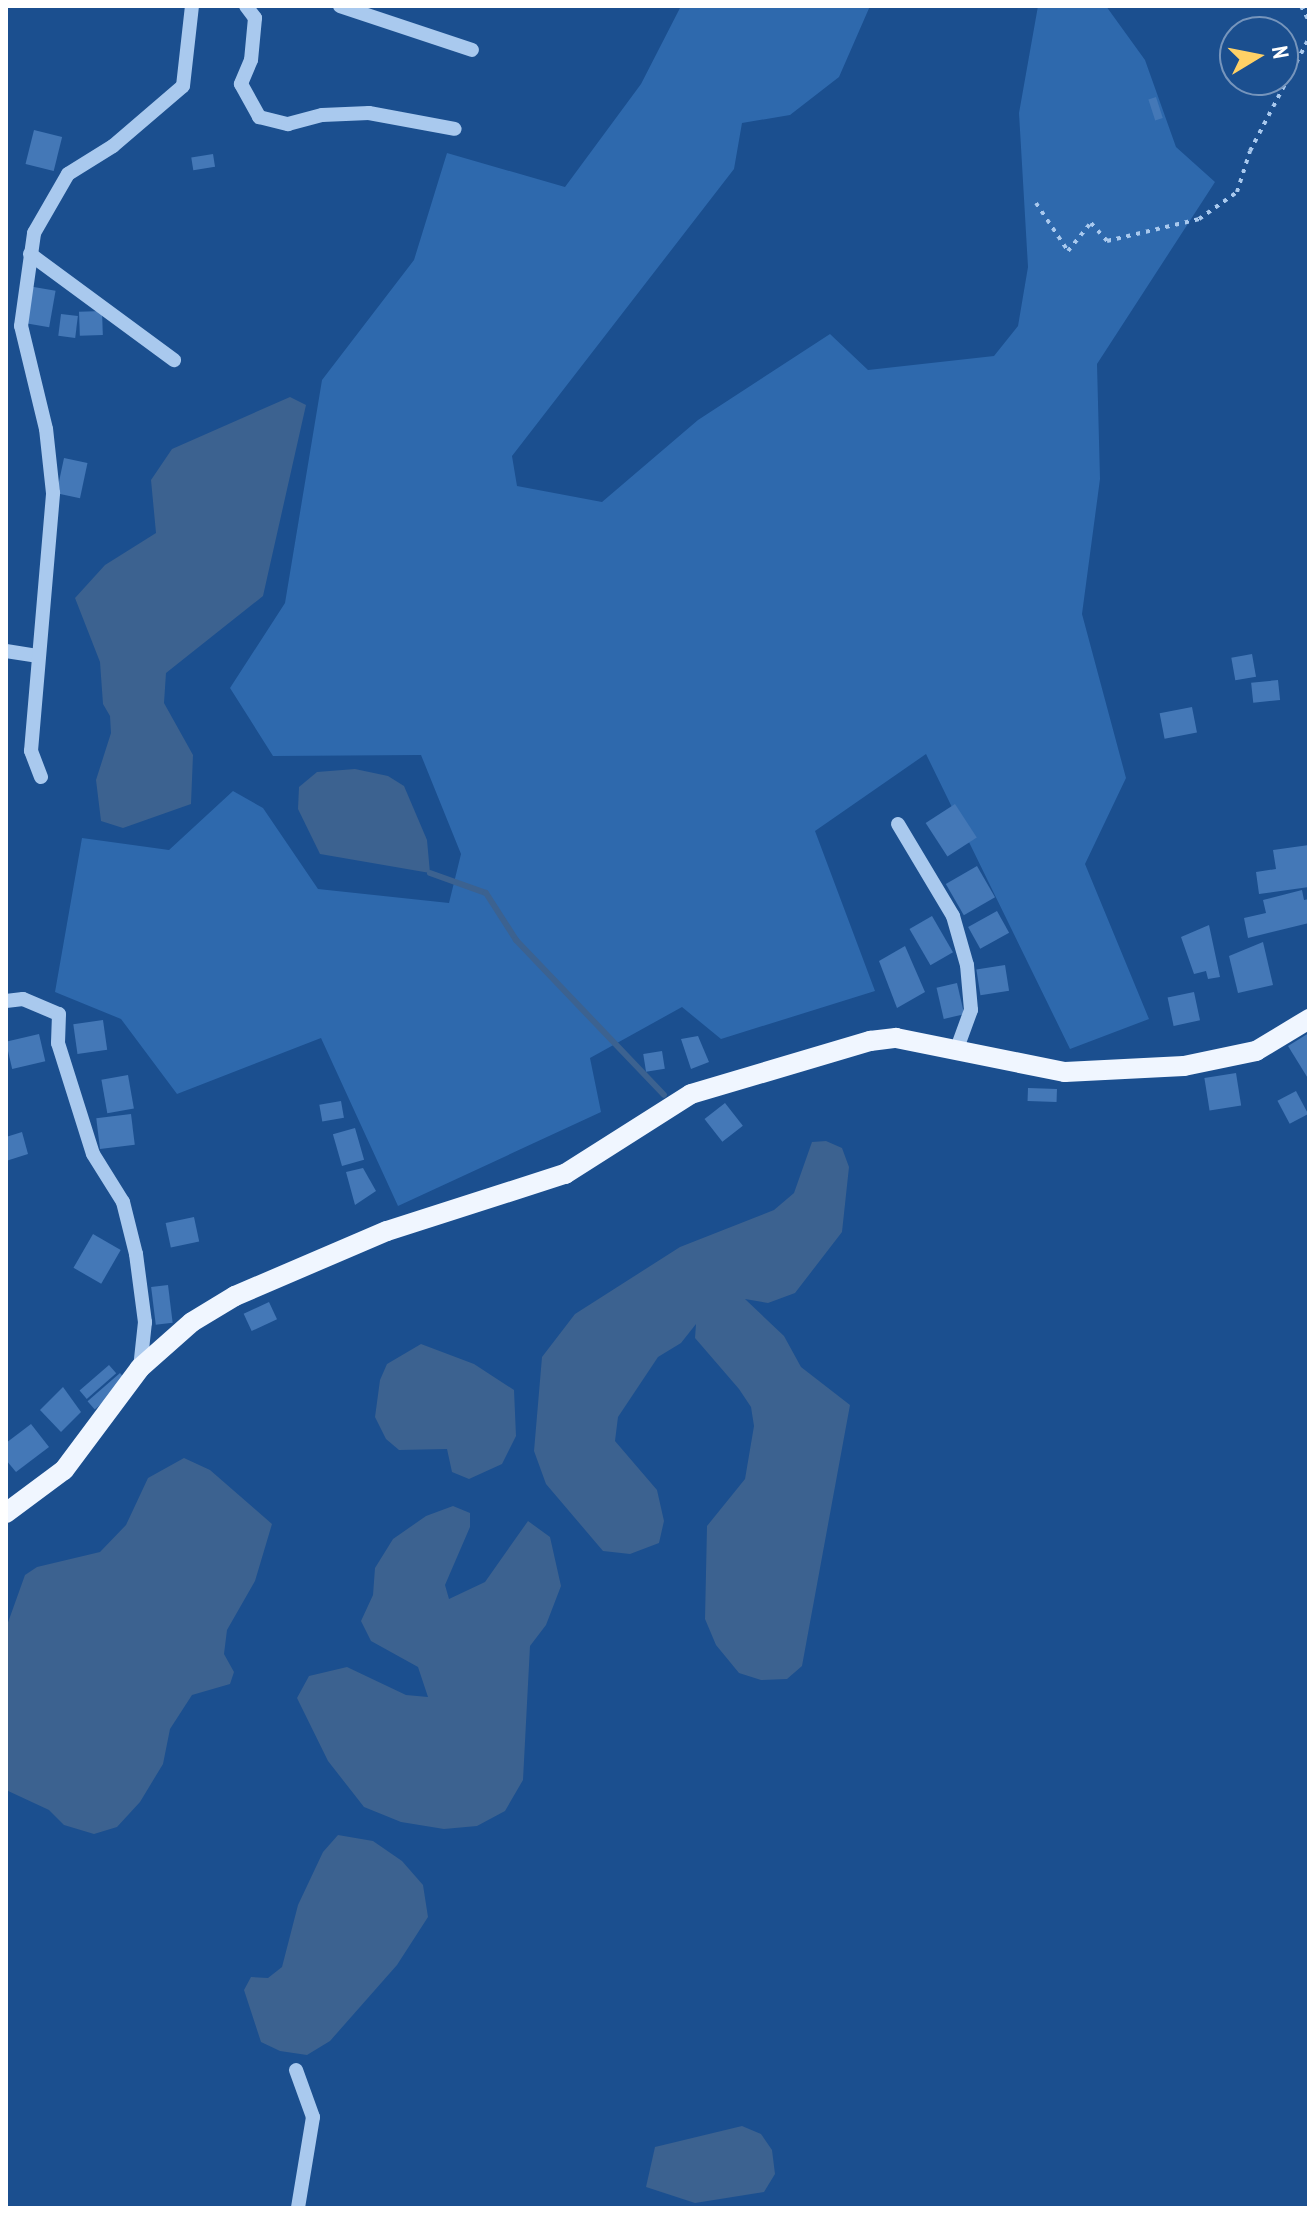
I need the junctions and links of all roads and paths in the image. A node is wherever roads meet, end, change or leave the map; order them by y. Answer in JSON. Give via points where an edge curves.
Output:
{"nodes":[{"id":1,"x":192,"y":6,"type":"edge"},
{"id":2,"x":246,"y":6,"type":"edge"},
{"id":3,"x":340,"y":6,"type":"edge"},
{"id":4,"x":1301,"y":6,"type":"edge"},
{"id":5,"x":1309,"y":21,"type":"edge"},
{"id":6,"x":1309,"y":38,"type":"edge"},
{"id":7,"x":472,"y":50,"type":"dead end"},
{"id":8,"x":455,"y":129,"type":"dead end"},
{"id":9,"x":1036,"y":203,"type":"dead end"},
{"id":10,"x":30,"y":254,"type":"junction"},
{"id":11,"x":174,"y":360,"type":"dead end"},
{"id":12,"x":6,"y":651,"type":"edge"},
{"id":13,"x":39,"y":656,"type":"junction"},
{"id":14,"x":41,"y":777,"type":"dead end"},
{"id":15,"x":898,"y":824,"type":"dead end"},
{"id":16,"x":6,"y":1001,"type":"edge"},
{"id":17,"x":1309,"y":1019,"type":"edge"},
{"id":18,"x":956,"y":1051,"type":"junction"},
{"id":19,"x":140,"y":1368,"type":"junction"},
{"id":20,"x":6,"y":1513,"type":"edge"},
{"id":21,"x":296,"y":2070,"type":"dead end"},
{"id":22,"x":298,"y":2208,"type":"edge"}],
"edges":[{"from":1,"to":10,"type":"street","via":[[183,86],[113,146],[68,174],[34,233]]},
{"from":2,"to":8,"type":"street","via":[[255,18],[251,60],[241,84],[259,117],[288,124],[322,115],[369,113]]},
{"from":3,"to":7,"type":"street"},
{"from":4,"to":5,"type":"path"},
{"from":6,"to":9,"type":"path","via":[[1250,151],[1237,192],[1199,219],[1107,241],[1091,223],[1068,251]]},
{"from":10,"to":11,"type":"street"},
{"from":10,"to":13,"type":"street","via":[[21,326],[46,429],[53,493]]},
{"from":12,"to":13,"type":"street"},
{"from":13,"to":14,"type":"street","via":[[31,751]]},
{"from":15,"to":18,"type":"street","via":[[953,916],[967,965],[971,1010]]},
{"from":16,"to":19,"type":"street","via":[[23,999],[59,1014],[58,1043],[93,1154],[123,1202],[136,1254],[145,1322]]},
{"from":17,"to":18,"type":"main road","via":[[1256,1051],[1184,1066],[1065,1072]]},
{"from":18,"to":19,"type":"main road","via":[[896,1038],[870,1041],[691,1094],[565,1174],[387,1231],[235,1296],[192,1322]]},
{"from":19,"to":20,"type":"main road","via":[[64,1470]]},
{"from":21,"to":22,"type":"street","via":[[313,2117]]}]}
